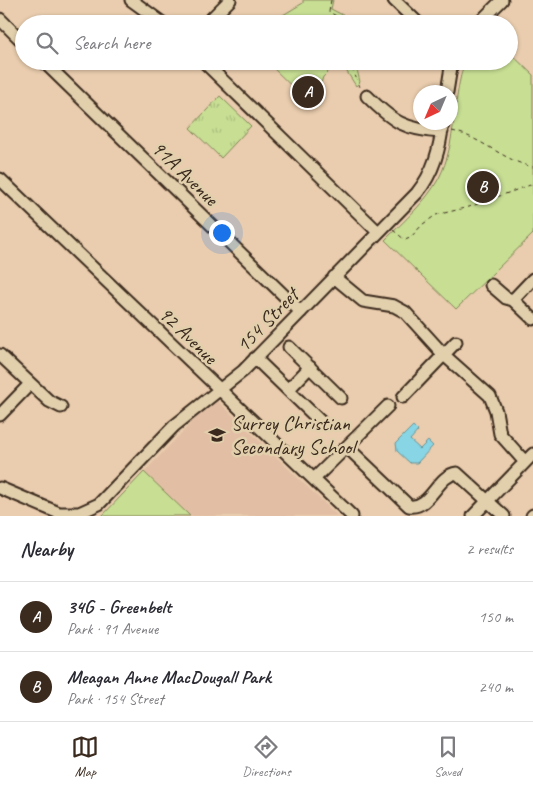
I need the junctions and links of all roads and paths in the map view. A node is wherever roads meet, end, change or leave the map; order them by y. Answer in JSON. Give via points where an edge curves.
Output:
{"nodes":[{"id":1,"x":131,"y":0,"type":"edge"},
{"id":2,"x":230,"y":0,"type":"edge"},
{"id":3,"x":330,"y":0,"type":"edge"},
{"id":4,"x":394,"y":0,"type":"edge"},
{"id":5,"x":502,"y":0,"type":"edge"},
{"id":6,"x":152,"y":15,"type":"edge"},
{"id":7,"x":215,"y":15,"type":"edge"},
{"id":8,"x":334,"y":15,"type":"edge"},
{"id":9,"x":410,"y":15,"type":"edge"},
{"id":10,"x":487,"y":15,"type":"edge"},
{"id":11,"x":0,"y":20,"type":"edge"},
{"id":12,"x":15,"y":34,"type":"edge"},
{"id":13,"x":52,"y":70,"type":"edge"},
{"id":14,"x":212,"y":70,"type":"edge"},
{"id":15,"x":352,"y":70,"type":"edge"},
{"id":16,"x":450,"y":70,"type":"edge"},
{"id":17,"x":447,"y":85,"type":"edge"},
{"id":18,"x":363,"y":92,"type":"joint"},
{"id":19,"x":413,"y":127,"type":"edge"},
{"id":20,"x":444,"y":130,"type":"edge"},
{"id":21,"x":452,"y":130,"type":"edge"},
{"id":22,"x":533,"y":167,"type":"edge"},
{"id":23,"x":0,"y":179,"type":"edge"},
{"id":24,"x":533,"y":184,"type":"edge"},
{"id":25,"x":393,"y":230,"type":"dead end"},
{"id":26,"x":378,"y":232,"type":"junction"},
{"id":27,"x":334,"y":277,"type":"junction"},
{"id":28,"x":533,"y":279,"type":"edge"},
{"id":29,"x":491,"y":285,"type":"dead end"},
{"id":30,"x":513,"y":300,"type":"junction"},
{"id":31,"x":301,"y":312,"type":"junction"},
{"id":32,"x":533,"y":319,"type":"edge"},
{"id":33,"x":456,"y":342,"type":"dead end"},
{"id":34,"x":289,"y":347,"type":"dead end"},
{"id":35,"x":0,"y":354,"type":"edge"},
{"id":36,"x":444,"y":355,"type":"junction"},
{"id":37,"x":255,"y":358,"type":"junction"},
{"id":38,"x":310,"y":367,"type":"junction"},
{"id":39,"x":30,"y":384,"type":"junction"},
{"id":40,"x":218,"y":390,"type":"junction"},
{"id":41,"x":288,"y":390,"type":"junction"},
{"id":42,"x":403,"y":396,"type":"dead end"},
{"id":43,"x":341,"y":398,"type":"dead end"},
{"id":44,"x":388,"y":406,"type":"dead end"},
{"id":45,"x":61,"y":407,"type":"dead end"},
{"id":46,"x":0,"y":415,"type":"edge"},
{"id":47,"x":320,"y":421,"type":"dead end"},
{"id":48,"x":347,"y":447,"type":"junction"},
{"id":49,"x":533,"y":454,"type":"edge"},
{"id":50,"x":525,"y":462,"type":"junction"},
{"id":51,"x":314,"y":480,"type":"junction"},
{"id":52,"x":0,"y":488,"type":"edge"},
{"id":53,"x":488,"y":501,"type":"junction"},
{"id":54,"x":352,"y":516,"type":"edge"},
{"id":55,"x":473,"y":516,"type":"edge"},
{"id":56,"x":504,"y":516,"type":"edge"}],
"edges":[{"from":1,"to":6,"type":"street"},
{"from":2,"to":7,"type":"street"},
{"from":3,"to":8,"type":"path","via":[[329,12]]},
{"from":4,"to":9,"type":"street"},
{"from":5,"to":10,"type":"street"},
{"from":11,"to":12,"type":"street"},
{"from":13,"to":31,"type":"street","name":"91A Avenue"},
{"from":14,"to":26,"type":"street"},
{"from":15,"to":18,"type":"path"},
{"from":16,"to":17,"type":"street"},
{"from":18,"to":19,"type":"street","via":[[390,119],[402,126]]},
{"from":20,"to":26,"type":"street","name":"154 Street","via":[[426,181]]},
{"from":21,"to":22,"type":"path","via":[[509,160]]},
{"from":23,"to":40,"type":"street","name":"92 Avenue"},
{"from":24,"to":25,"type":"path","via":[[436,215],[405,240]]},
{"from":26,"to":27,"type":"street","name":"154 Street"},
{"from":27,"to":31,"type":"street","name":"154 Street"},
{"from":27,"to":36,"type":"street","via":[[363,301],[402,310]]},
{"from":28,"to":30,"type":"street"},
{"from":29,"to":30,"type":"street"},
{"from":30,"to":32,"type":"street"},
{"from":31,"to":37,"type":"street","name":"154 Street"},
{"from":33,"to":36,"type":"street"},
{"from":34,"to":38,"type":"street"},
{"from":35,"to":39,"type":"street"},
{"from":36,"to":42,"type":"street"},
{"from":36,"to":50,"type":"street","via":[[490,396],[500,434]]},
{"from":37,"to":40,"type":"street","name":"154 Street"},
{"from":37,"to":41,"type":"street"},
{"from":38,"to":41,"type":"street"},
{"from":38,"to":43,"type":"street"},
{"from":39,"to":45,"type":"street"},
{"from":39,"to":46,"type":"street"},
{"from":40,"to":51,"type":"street","name":"92 Avenue"},
{"from":40,"to":52,"type":"street","name":"154 Street","via":[[167,433],[103,501],[79,513],[50,511]]},
{"from":41,"to":47,"type":"street"},
{"from":44,"to":48,"type":"street"},
{"from":48,"to":51,"type":"street"},
{"from":48,"to":53,"type":"street","via":[[409,506],[421,504],[454,474],[460,474]]},
{"from":49,"to":50,"type":"street"},
{"from":50,"to":53,"type":"street"},
{"from":51,"to":54,"type":"street","name":"92 Avenue"},
{"from":53,"to":55,"type":"street"},
{"from":53,"to":56,"type":"street"}]}
